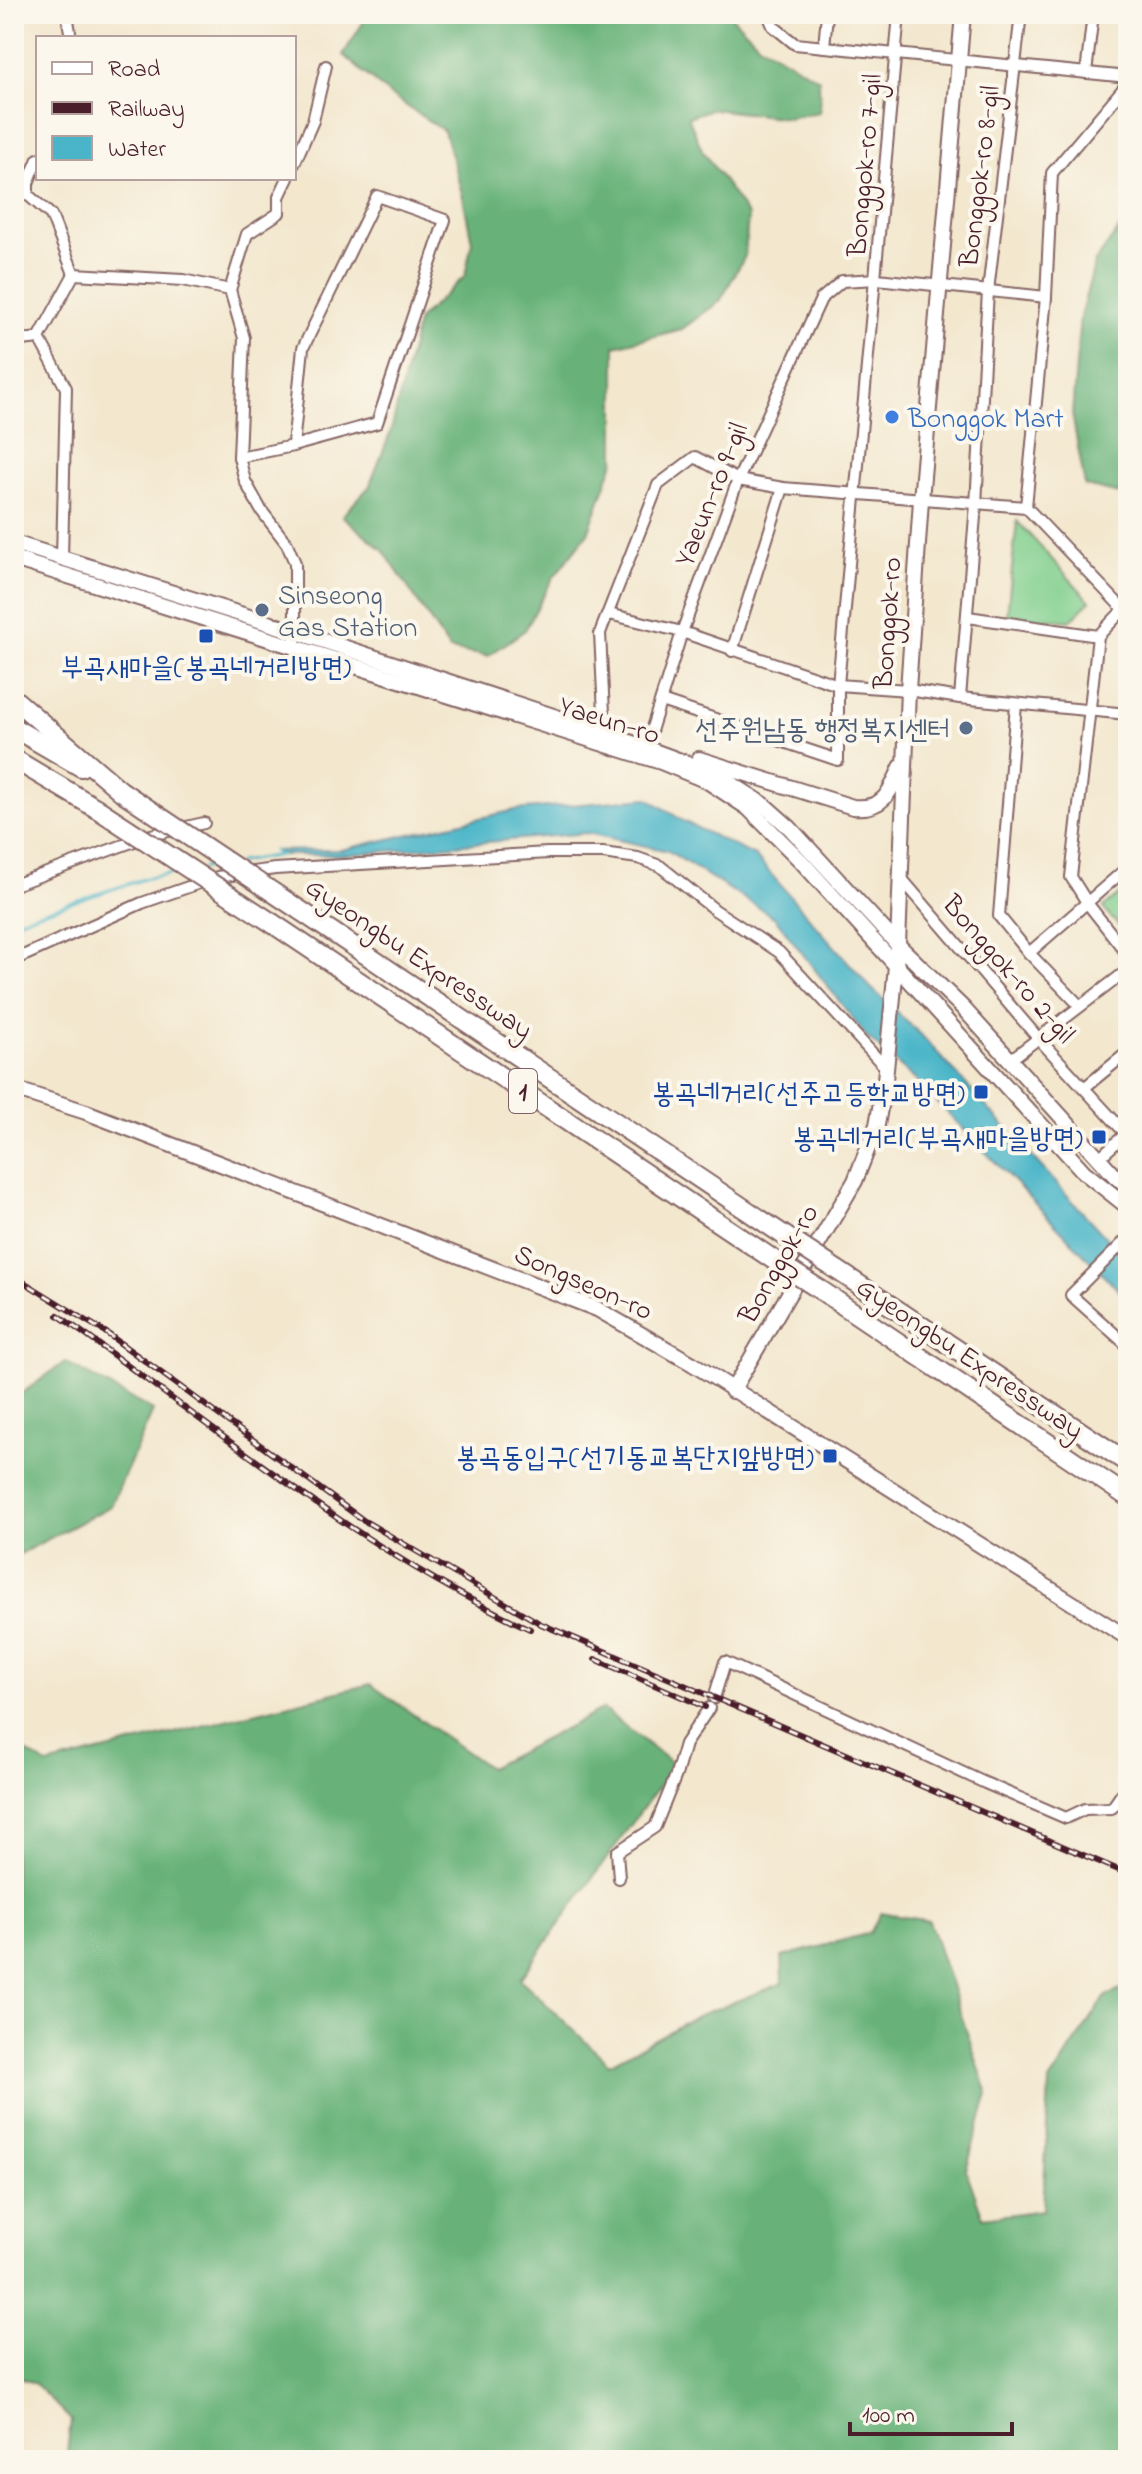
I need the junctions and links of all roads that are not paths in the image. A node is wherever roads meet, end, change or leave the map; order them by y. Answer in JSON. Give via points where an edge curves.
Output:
{"nodes":[{"id":1,"x":67,"y":14,"type":"edge"},
{"id":2,"x":768,"y":14,"type":"edge"},
{"id":3,"x":827,"y":14,"type":"edge"},
{"id":4,"x":899,"y":14,"type":"edge"},
{"id":5,"x":963,"y":14,"type":"edge"},
{"id":6,"x":1021,"y":14,"type":"edge"},
{"id":7,"x":1093,"y":14,"type":"edge"},
{"id":8,"x":71,"y":36,"type":"edge"},
{"id":9,"x":824,"y":47,"type":"junction"},
{"id":10,"x":896,"y":55,"type":"junction"},
{"id":11,"x":958,"y":60,"type":"junction"},
{"id":12,"x":326,"y":66,"type":"dead end"},
{"id":13,"x":1015,"y":66,"type":"junction"},
{"id":14,"x":1086,"y":73,"type":"junction"},
{"id":15,"x":1128,"y":80,"type":"edge"},
{"id":16,"x":296,"y":159,"type":"edge"},
{"id":17,"x":36,"y":164,"type":"edge"},
{"id":18,"x":287,"y":180,"type":"edge"},
{"id":19,"x":74,"y":274,"type":"junction"},
{"id":20,"x":877,"y":279,"type":"junction"},
{"id":21,"x":851,"y":281,"type":"joint"},
{"id":22,"x":941,"y":287,"type":"junction"},
{"id":23,"x":230,"y":290,"type":"junction"},
{"id":24,"x":988,"y":291,"type":"junction"},
{"id":25,"x":1046,"y":297,"type":"junction"},
{"id":26,"x":39,"y":338,"type":"junction"},
{"id":27,"x":14,"y":341,"type":"edge"},
{"id":28,"x":293,"y":446,"type":"junction"},
{"id":29,"x":239,"y":457,"type":"junction"},
{"id":30,"x":738,"y":480,"type":"junction"},
{"id":31,"x":783,"y":488,"type":"junction"},
{"id":32,"x":855,"y":492,"type":"junction"},
{"id":33,"x":921,"y":500,"type":"junction"},
{"id":34,"x":976,"y":504,"type":"junction"},
{"id":35,"x":1026,"y":507,"type":"junction"},
{"id":36,"x":14,"y":543,"type":"edge"},
{"id":37,"x":62,"y":558,"type":"junction"},
{"id":38,"x":14,"y":559,"type":"edge"},
{"id":39,"x":1126,"y":612,"type":"edge"},
{"id":40,"x":609,"y":614,"type":"junction"},
{"id":41,"x":968,"y":617,"type":"junction"},
{"id":42,"x":296,"y":631,"type":"junction"},
{"id":43,"x":682,"y":632,"type":"junction"},
{"id":44,"x":1098,"y":636,"type":"junction"},
{"id":45,"x":295,"y":647,"type":"junction"},
{"id":46,"x":732,"y":651,"type":"junction"},
{"id":47,"x":838,"y":685,"type":"junction"},
{"id":48,"x":908,"y":690,"type":"junction"},
{"id":49,"x":960,"y":698,"type":"junction"},
{"id":50,"x":14,"y":699,"type":"edge"},
{"id":51,"x":661,"y":701,"type":"junction"},
{"id":52,"x":1016,"y":704,"type":"junction"},
{"id":53,"x":1091,"y":710,"type":"junction"},
{"id":54,"x":1128,"y":714,"type":"edge"},
{"id":55,"x":14,"y":728,"type":"edge"},
{"id":56,"x":605,"y":733,"type":"junction"},
{"id":57,"x":646,"y":747,"type":"junction"},
{"id":58,"x":14,"y":759,"type":"edge"},
{"id":59,"x":905,"y":760,"type":"junction"},
{"id":60,"x":14,"y":774,"type":"edge"},
{"id":61,"x":121,"y":791,"type":"junction"},
{"id":62,"x":96,"y":808,"type":"junction"},
{"id":63,"x":204,"y":823,"type":"dead end"},
{"id":64,"x":1128,"y":867,"type":"edge"},
{"id":65,"x":902,"y":879,"type":"junction"},
{"id":66,"x":14,"y":885,"type":"edge"},
{"id":67,"x":1088,"y":904,"type":"junction"},
{"id":68,"x":898,"y":945,"type":"junction"},
{"id":69,"x":1029,"y":953,"type":"junction"},
{"id":70,"x":1128,"y":955,"type":"edge"},
{"id":71,"x":14,"y":960,"type":"edge"},
{"id":72,"x":896,"y":966,"type":"junction"},
{"id":73,"x":1128,"y":970,"type":"edge"},
{"id":74,"x":1080,"y":1006,"type":"junction"},
{"id":75,"x":1038,"y":1038,"type":"junction"},
{"id":76,"x":1128,"y":1052,"type":"edge"},
{"id":77,"x":1010,"y":1060,"type":"junction"},
{"id":78,"x":885,"y":1067,"type":"junction"},
{"id":79,"x":1084,"y":1088,"type":"junction"},
{"id":80,"x":14,"y":1089,"type":"edge"},
{"id":81,"x":1127,"y":1134,"type":"edge"},
{"id":82,"x":1099,"y":1158,"type":"junction"},
{"id":83,"x":1128,"y":1186,"type":"edge"},
{"id":84,"x":1128,"y":1207,"type":"edge"},
{"id":85,"x":1124,"y":1242,"type":"edge"},
{"id":86,"x":1128,"y":1346,"type":"edge"},
{"id":87,"x":732,"y":1391,"type":"junction"},
{"id":88,"x":1128,"y":1463,"type":"edge"},
{"id":89,"x":1128,"y":1497,"type":"edge"},
{"id":90,"x":1128,"y":1638,"type":"edge"},
{"id":91,"x":1128,"y":1785,"type":"edge"},
{"id":92,"x":619,"y":1878,"type":"dead end"}],
"edges":[{"from":1,"to":8,"type":"street"},
{"from":2,"to":9,"type":"street","via":[[773,26],[795,44]]},
{"from":3,"to":9,"type":"street"},
{"from":4,"to":10,"type":"street","name":"Bonggok-ro 7-gil"},
{"from":5,"to":11,"type":"main road","name":"Bonggok-ro"},
{"from":6,"to":13,"type":"street","name":"Bonggok-ro 8-gil"},
{"from":7,"to":14,"type":"street"},
{"from":9,"to":10,"type":"street"},
{"from":10,"to":11,"type":"street"},
{"from":10,"to":20,"type":"street","name":"Bonggok-ro 7-gil"},
{"from":11,"to":13,"type":"street"},
{"from":11,"to":22,"type":"main road","name":"Bonggok-ro"},
{"from":12,"to":16,"type":"street","via":[[313,121]]},
{"from":13,"to":14,"type":"street"},
{"from":13,"to":24,"type":"street","name":"Bonggok-ro 8-gil"},
{"from":14,"to":15,"type":"street"},
{"from":15,"to":25,"type":"street","via":[[1052,173]]},
{"from":17,"to":19,"type":"street","via":[[28,195],[51,215]]},
{"from":18,"to":23,"type":"street","via":[[279,213],[247,234]]},
{"from":19,"to":23,"type":"street","via":[[183,280]]},
{"from":19,"to":26,"type":"street"},
{"from":20,"to":21,"type":"street","name":"Bonggok-ro 7-gil"},
{"from":20,"to":22,"type":"street","name":"Bonggok-ro 7-gil"},
{"from":20,"to":32,"type":"street"},
{"from":21,"to":30,"type":"street","name":"Yaeun-ro 9-gil","via":[[834,285],[821,299]]},
{"from":22,"to":24,"type":"street","name":"Bonggok-ro 8-gil"},
{"from":22,"to":33,"type":"main road","name":"Bonggok-ro"},
{"from":23,"to":29,"type":"street","via":[[244,338]]},
{"from":24,"to":25,"type":"street","name":"Bonggok-ro 8-gil"},
{"from":24,"to":34,"type":"street"},
{"from":25,"to":35,"type":"street"},
{"from":26,"to":27,"type":"street"},
{"from":26,"to":37,"type":"street","via":[[66,388]]},
{"from":28,"to":28,"type":"street","via":[[377,423],[445,220],[377,196],[303,348]]},
{"from":28,"to":29,"type":"street"},
{"from":29,"to":42,"type":"street","via":[[245,481],[295,563]]},
{"from":30,"to":31,"type":"street"},
{"from":30,"to":40,"type":"street","name":"Yaeun-ro","via":[[695,457],[658,485]]},
{"from":30,"to":43,"type":"street","name":"Yaeun-ro 9-gil"},
{"from":31,"to":32,"type":"street"},
{"from":31,"to":46,"type":"street"},
{"from":32,"to":33,"type":"street"},
{"from":32,"to":47,"type":"street"},
{"from":33,"to":34,"type":"street"},
{"from":33,"to":48,"type":"main road","name":"Bonggok-ro"},
{"from":34,"to":35,"type":"street"},
{"from":34,"to":41,"type":"street"},
{"from":35,"to":39,"type":"street"},
{"from":36,"to":37,"type":"main road","name":"Yaeun-ro"},
{"from":37,"to":42,"type":"main road","name":"Yaeun-ro"},
{"from":38,"to":45,"type":"main road","name":"Yaeun-ro"},
{"from":39,"to":44,"type":"street"},
{"from":40,"to":43,"type":"street"},
{"from":40,"to":56,"type":"street","name":"Yaeun-ro","via":[[600,633]]},
{"from":41,"to":44,"type":"street"},
{"from":41,"to":49,"type":"street"},
{"from":42,"to":45,"type":"street"},
{"from":42,"to":56,"type":"main road","name":"Yaeun-ro"},
{"from":43,"to":46,"type":"street"},
{"from":43,"to":51,"type":"street","name":"Yaeun-ro 9-gil"},
{"from":44,"to":53,"type":"street"},
{"from":45,"to":72,"type":"main road","name":"Yaeun-ro","via":[[707,781],[748,808]]},
{"from":46,"to":47,"type":"street"},
{"from":47,"to":48,"type":"street"},
{"from":47,"to":51,"type":"street","via":[[838,760]]},
{"from":48,"to":49,"type":"street"},
{"from":48,"to":59,"type":"main road","name":"Bonggok-ro"},
{"from":49,"to":52,"type":"street"},
{"from":50,"to":61,"type":"highway"},
{"from":51,"to":57,"type":"street","name":"Yaeun-ro 9-gil"},
{"from":52,"to":53,"type":"street"},
{"from":52,"to":69,"type":"street","via":[[999,916]]},
{"from":53,"to":54,"type":"street"},
{"from":53,"to":67,"type":"street","via":[[1071,877]]},
{"from":55,"to":61,"type":"highway","name":"Gyeongbu Expressway","number":"1"},
{"from":56,"to":57,"type":"main road","name":"Yaeun-ro"},
{"from":57,"to":59,"type":"main road","via":[[865,808],[883,799]]},
{"from":57,"to":68,"type":"main road","name":"Yaeun-ro","via":[[716,774],[763,804]]},
{"from":58,"to":62,"type":"highway","name":"Gyeongbu Expressway","number":"1"},
{"from":59,"to":65,"type":"main road","name":"Bonggok-ro"},
{"from":60,"to":62,"type":"highway"},
{"from":61,"to":88,"type":"highway","name":"Gyeongbu Expressway","number":"1","bridge":true},
{"from":62,"to":89,"type":"highway","name":"Gyeongbu Expressway","number":"1","bridge":true},
{"from":63,"to":66,"type":"street","via":[[151,835]]},
{"from":64,"to":67,"type":"street"},
{"from":65,"to":68,"type":"main road","name":"Bonggok-ro"},
{"from":65,"to":75,"type":"street","name":"Bonggok-ro 2-gil"},
{"from":67,"to":69,"type":"street"},
{"from":67,"to":70,"type":"street"},
{"from":68,"to":72,"type":"main road","name":"Bonggok-ro"},
{"from":68,"to":77,"type":"main road","name":"Yaeun-ro"},
{"from":69,"to":74,"type":"street"},
{"from":71,"to":78,"type":"street","via":[[142,903],[217,877],[275,869],[603,853],[660,866],[779,952]]},
{"from":72,"to":78,"type":"main road","name":"Bonggok-ro"},
{"from":72,"to":84,"type":"main road","name":"Yaeun-ro","via":[[1084,1172]]},
{"from":73,"to":74,"type":"street"},
{"from":74,"to":75,"type":"street"},
{"from":75,"to":77,"type":"street"},
{"from":75,"to":79,"type":"street","name":"Bonggok-ro 2-gil"},
{"from":76,"to":79,"type":"street"},
{"from":77,"to":82,"type":"main road","name":"Yaeun-ro"},
{"from":78,"to":87,"type":"main road","name":"Bonggok-ro","via":[[877,1125],[855,1181]]},
{"from":79,"to":81,"type":"street","name":"Bonggok-ro 2-gil"},
{"from":80,"to":87,"type":"main road","name":"Songseon-ro","via":[[597,1309]]},
{"from":81,"to":82,"type":"street"},
{"from":82,"to":83,"type":"main road","name":"Yaeun-ro"},
{"from":85,"to":86,"type":"street","via":[[1071,1295]]},
{"from":87,"to":90,"type":"main road","name":"Songseon-ro"},
{"from":91,"to":92,"type":"street","via":[[1112,1808],[1085,1809],[1066,1818],[725,1662],[712,1703],[685,1744],[655,1827],[617,1852]]}]}
